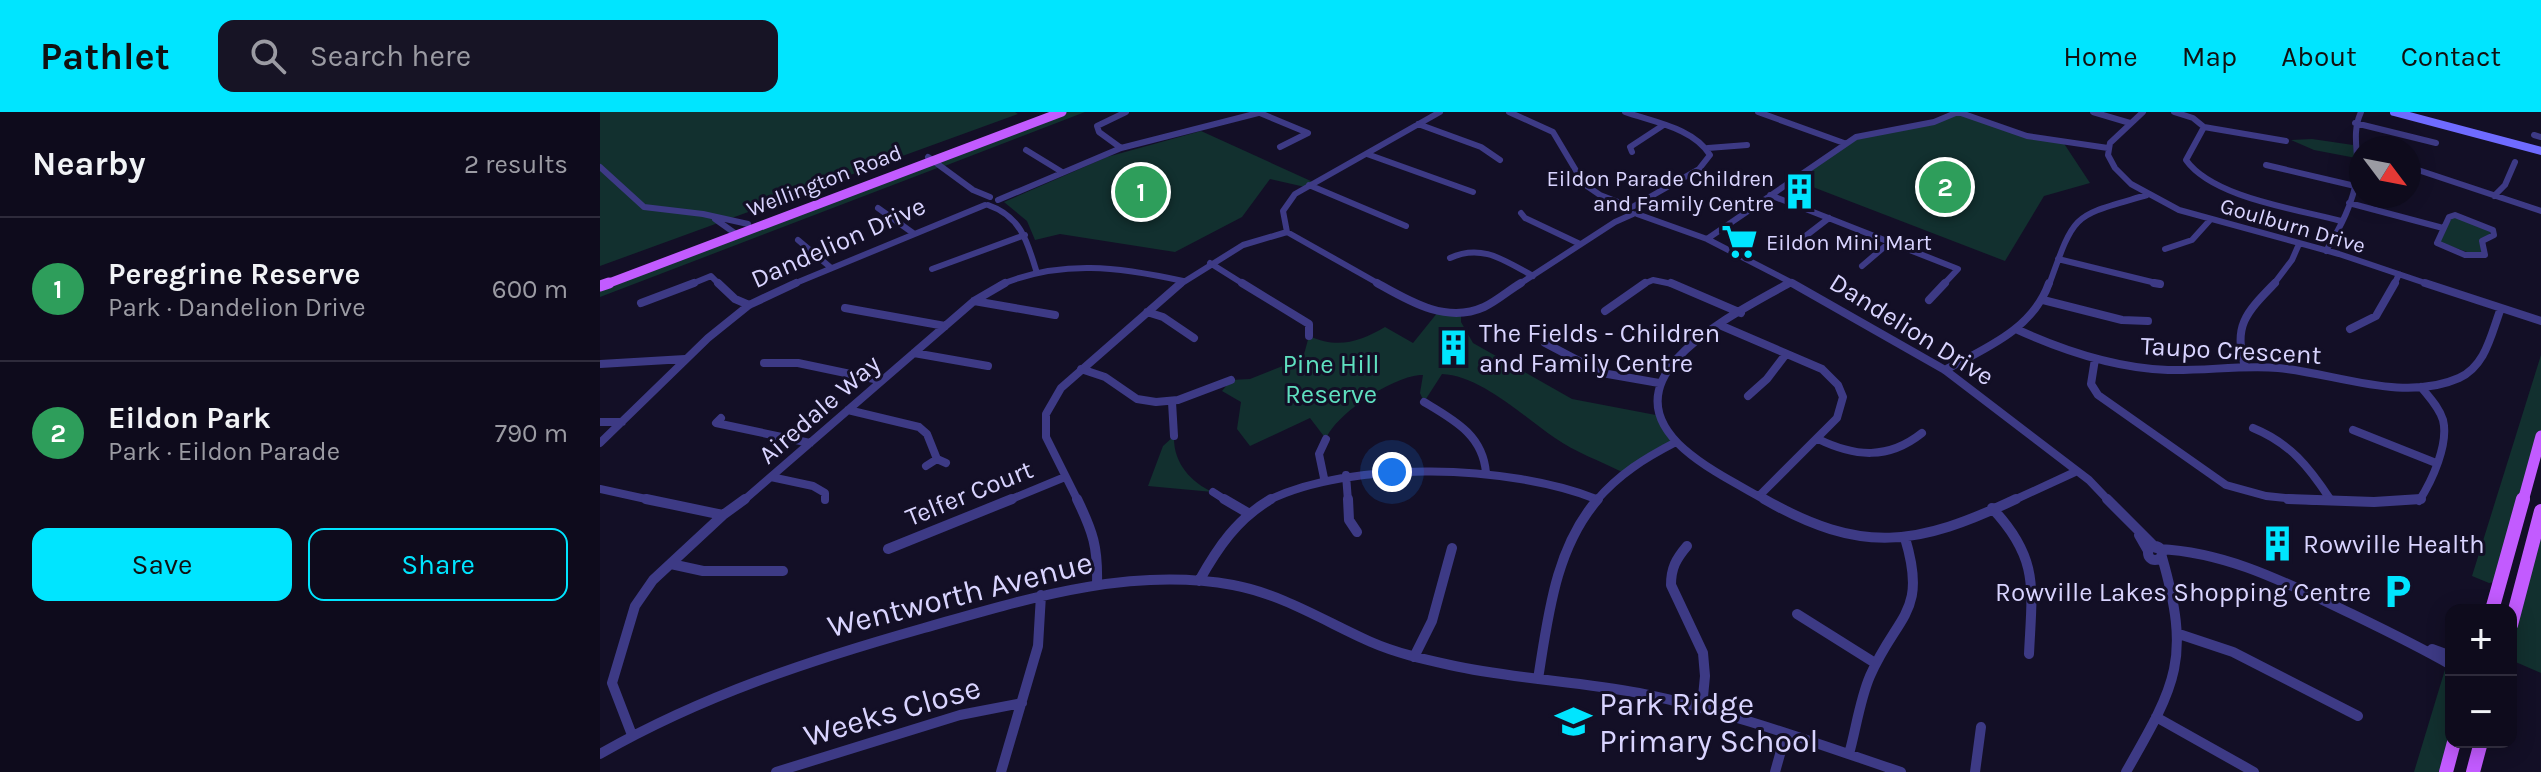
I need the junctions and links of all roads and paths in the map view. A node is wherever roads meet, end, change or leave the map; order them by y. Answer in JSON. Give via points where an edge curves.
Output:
{"nodes":[{"id":1,"x":1047,"y":112,"type":"edge"},
{"id":2,"x":1062,"y":112,"type":"edge"},
{"id":3,"x":1126,"y":112,"type":"edge"},
{"id":4,"x":1261,"y":112,"type":"edge"},
{"id":5,"x":1440,"y":112,"type":"edge"},
{"id":6,"x":1509,"y":112,"type":"edge"},
{"id":7,"x":1625,"y":112,"type":"edge"},
{"id":8,"x":1758,"y":112,"type":"edge"},
{"id":9,"x":1958,"y":112,"type":"edge"},
{"id":10,"x":2093,"y":112,"type":"edge"},
{"id":11,"x":2143,"y":112,"type":"edge"},
{"id":12,"x":2174,"y":112,"type":"edge"},
{"id":13,"x":2361,"y":112,"type":"edge"},
{"id":14,"x":2393,"y":112,"type":"edge"},
{"id":15,"x":2130,"y":123,"type":"junction"},
{"id":16,"x":2355,"y":123,"type":"junction"},
{"id":17,"x":1418,"y":124,"type":"junction"},
{"id":18,"x":1662,"y":126,"type":"junction"},
{"id":19,"x":2204,"y":127,"type":"junction"},
{"id":20,"x":2352,"y":136,"type":"edge"},
{"id":21,"x":2286,"y":141,"type":"dead end"},
{"id":22,"x":1844,"y":143,"type":"junction"},
{"id":23,"x":2436,"y":143,"type":"dead end"},
{"id":24,"x":1747,"y":145,"type":"dead end"},
{"id":25,"x":1280,"y":147,"type":"dead end"},
{"id":26,"x":1121,"y":148,"type":"junction"},
{"id":27,"x":1708,"y":148,"type":"junction"},
{"id":28,"x":2108,"y":148,"type":"junction"},
{"id":29,"x":1026,"y":150,"type":"dead end"},
{"id":30,"x":1632,"y":152,"type":"dead end"},
{"id":31,"x":2541,"y":152,"type":"edge"},
{"id":32,"x":1367,"y":154,"type":"junction"},
{"id":33,"x":927,"y":160,"type":"junction"},
{"id":34,"x":1500,"y":160,"type":"dead end"},
{"id":35,"x":2515,"y":162,"type":"dead end"},
{"id":36,"x":2266,"y":165,"type":"dead end"},
{"id":37,"x":600,"y":167,"type":"edge"},
{"id":38,"x":2421,"y":171,"type":"edge"},
{"id":39,"x":1062,"y":172,"type":"junction"},
{"id":40,"x":1309,"y":185,"type":"junction"},
{"id":41,"x":2349,"y":185,"type":"edge"},
{"id":42,"x":973,"y":190,"type":"junction"},
{"id":43,"x":1473,"y":192,"type":"dead end"},
{"id":44,"x":1770,"y":195,"type":"junction"},
{"id":45,"x":2147,"y":195,"type":"junction"},
{"id":46,"x":2494,"y":196,"type":"junction"},
{"id":47,"x":995,"y":199,"type":"junction"},
{"id":48,"x":984,"y":203,"type":"junction"},
{"id":49,"x":2349,"y":203,"type":"edge"},
{"id":50,"x":878,"y":208,"type":"dead end"},
{"id":51,"x":2368,"y":208,"type":"edge"},
{"id":52,"x":1634,"y":210,"type":"junction"},
{"id":53,"x":1004,"y":211,"type":"junction"},
{"id":54,"x":2541,"y":211,"type":"edge"},
{"id":55,"x":1521,"y":213,"type":"dead end"},
{"id":56,"x":1829,"y":218,"type":"junction"},
{"id":57,"x":2210,"y":220,"type":"junction"},
{"id":58,"x":2341,"y":221,"type":"junction"},
{"id":59,"x":1406,"y":226,"type":"dead end"},
{"id":60,"x":2443,"y":228,"type":"junction"},
{"id":61,"x":730,"y":229,"type":"junction"},
{"id":62,"x":1287,"y":232,"type":"junction"},
{"id":63,"x":913,"y":233,"type":"junction"},
{"id":64,"x":1025,"y":235,"type":"junction"},
{"id":65,"x":1803,"y":238,"type":"dead end"},
{"id":66,"x":1707,"y":239,"type":"junction"},
{"id":67,"x":798,"y":240,"type":"dead end"},
{"id":68,"x":1890,"y":242,"type":"junction"},
{"id":69,"x":1580,"y":244,"type":"junction"},
{"id":70,"x":2299,"y":244,"type":"junction"},
{"id":71,"x":2165,"y":249,"type":"dead end"},
{"id":72,"x":2326,"y":251,"type":"junction"},
{"id":73,"x":1450,"y":258,"type":"dead end"},
{"id":74,"x":2058,"y":259,"type":"junction"},
{"id":75,"x":1210,"y":263,"type":"junction"},
{"id":76,"x":1862,"y":266,"type":"dead end"},
{"id":77,"x":830,"y":267,"type":"junction"},
{"id":78,"x":932,"y":269,"type":"dead end"},
{"id":79,"x":1036,"y":270,"type":"junction"},
{"id":80,"x":2399,"y":274,"type":"junction"},
{"id":81,"x":1533,"y":276,"type":"junction"},
{"id":82,"x":600,"y":279,"type":"edge"},
{"id":83,"x":1183,"y":281,"type":"junction"},
{"id":84,"x":1789,"y":283,"type":"junction"},
{"id":85,"x":2160,"y":284,"type":"dead end"},
{"id":86,"x":600,"y":286,"type":"edge"},
{"id":87,"x":1929,"y":300,"type":"dead end"},
{"id":88,"x":2043,"y":300,"type":"junction"},
{"id":89,"x":974,"y":301,"type":"junction"},
{"id":90,"x":641,"y":303,"type":"dead end"},
{"id":91,"x":749,"y":305,"type":"junction"},
{"id":92,"x":845,"y":308,"type":"dead end"},
{"id":93,"x":2501,"y":308,"type":"junction"},
{"id":94,"x":1605,"y":311,"type":"dead end"},
{"id":95,"x":1147,"y":312,"type":"junction"},
{"id":96,"x":1741,"y":313,"type":"junction"},
{"id":97,"x":1055,"y":315,"type":"dead end"},
{"id":98,"x":2148,"y":321,"type":"dead end"},
{"id":99,"x":2541,"y":321,"type":"edge"},
{"id":100,"x":945,"y":326,"type":"junction"},
{"id":101,"x":1722,"y":326,"type":"junction"},
{"id":102,"x":2016,"y":329,"type":"junction"},
{"id":103,"x":2350,"y":329,"type":"dead end"},
{"id":104,"x":1309,"y":336,"type":"dead end"},
{"id":105,"x":1194,"y":338,"type":"dead end"},
{"id":106,"x":1545,"y":343,"type":"dead end"},
{"id":107,"x":914,"y":353,"type":"junction"},
{"id":108,"x":1786,"y":354,"type":"junction"},
{"id":109,"x":686,"y":359,"type":"junction"},
{"id":110,"x":2095,"y":359,"type":"junction"},
{"id":111,"x":764,"y":363,"type":"dead end"},
{"id":112,"x":600,"y":364,"type":"edge"},
{"id":113,"x":988,"y":366,"type":"dead end"},
{"id":114,"x":2245,"y":366,"type":"junction"},
{"id":115,"x":1081,"y":369,"type":"junction"},
{"id":116,"x":1945,"y":370,"type":"junction"},
{"id":117,"x":879,"y":380,"type":"junction"},
{"id":118,"x":1231,"y":380,"type":"dead end"},
{"id":119,"x":1659,"y":383,"type":"junction"},
{"id":120,"x":2421,"y":387,"type":"junction"},
{"id":121,"x":1748,"y":396,"type":"dead end"},
{"id":122,"x":1172,"y":402,"type":"junction"},
{"id":123,"x":1424,"y":402,"type":"dead end"},
{"id":124,"x":848,"y":410,"type":"junction"},
{"id":125,"x":600,"y":422,"type":"edge"},
{"id":126,"x":622,"y":422,"type":"junction"},
{"id":127,"x":705,"y":426,"type":"dead end"},
{"id":128,"x":2253,"y":428,"type":"dead end"},
{"id":129,"x":2353,"y":430,"type":"dead end"},
{"id":130,"x":1922,"y":433,"type":"dead end"},
{"id":131,"x":1174,"y":436,"type":"dead end"},
{"id":132,"x":2541,"y":436,"type":"edge"},
{"id":133,"x":1326,"y":439,"type":"dead end"},
{"id":134,"x":1818,"y":439,"type":"junction"},
{"id":135,"x":1676,"y":442,"type":"junction"},
{"id":136,"x":600,"y":443,"type":"edge"},
{"id":137,"x":810,"y":443,"type":"junction"},
{"id":138,"x":2436,"y":463,"type":"junction"},
{"id":139,"x":926,"y":466,"type":"dead end"},
{"id":140,"x":2075,"y":472,"type":"junction"},
{"id":141,"x":1486,"y":473,"type":"junction"},
{"id":142,"x":1346,"y":475,"type":"junction"},
{"id":143,"x":771,"y":477,"type":"junction"},
{"id":144,"x":1065,"y":477,"type":"junction"},
{"id":145,"x":1324,"y":478,"type":"junction"},
{"id":146,"x":835,"y":488,"type":"dead end"},
{"id":147,"x":600,"y":489,"type":"edge"},
{"id":148,"x":1213,"y":492,"type":"dead end"},
{"id":149,"x":1759,"y":496,"type":"junction"},
{"id":150,"x":1596,"y":499,"type":"junction"},
{"id":151,"x":2330,"y":499,"type":"junction"},
{"id":152,"x":1992,"y":508,"type":"junction"},
{"id":153,"x":2541,"y":511,"type":"edge"},
{"id":154,"x":1248,"y":513,"type":"junction"},
{"id":155,"x":723,"y":515,"type":"junction"},
{"id":156,"x":1357,"y":532,"type":"dead end"},
{"id":157,"x":1905,"y":538,"type":"junction"},
{"id":158,"x":1687,"y":546,"type":"dead end"},
{"id":159,"x":1452,"y":548,"type":"dead end"},
{"id":160,"x":888,"y":549,"type":"dead end"},
{"id":161,"x":2157,"y":553,"type":"junction"},
{"id":162,"x":671,"y":564,"type":"junction"},
{"id":163,"x":783,"y":571,"type":"dead end"},
{"id":164,"x":1199,"y":581,"type":"junction"},
{"id":165,"x":1097,"y":584,"type":"junction"},
{"id":166,"x":1041,"y":595,"type":"junction"},
{"id":167,"x":2494,"y":604,"type":"edge"},
{"id":168,"x":2517,"y":604,"type":"edge"},
{"id":169,"x":1797,"y":614,"type":"dead end"},
{"id":170,"x":2179,"y":634,"type":"junction"},
{"id":171,"x":2409,"y":640,"type":"junction"},
{"id":172,"x":2029,"y":654,"type":"dead end"},
{"id":173,"x":2445,"y":654,"type":"edge"},
{"id":174,"x":1414,"y":657,"type":"junction"},
{"id":175,"x":2445,"y":661,"type":"edge"},
{"id":176,"x":1875,"y":663,"type":"junction"},
{"id":177,"x":1538,"y":679,"type":"junction"},
{"id":178,"x":1022,"y":703,"type":"junction"},
{"id":179,"x":1702,"y":707,"type":"junction"},
{"id":180,"x":2358,"y":716,"type":"dead end"},
{"id":181,"x":2156,"y":717,"type":"junction"},
{"id":182,"x":1981,"y":727,"type":"dead end"},
{"id":183,"x":1786,"y":733,"type":"junction"},
{"id":184,"x":632,"y":735,"type":"junction"},
{"id":185,"x":2452,"y":748,"type":"edge"},
{"id":186,"x":2479,"y":748,"type":"edge"},
{"id":187,"x":600,"y":754,"type":"edge"},
{"id":188,"x":1849,"y":754,"type":"junction"},
{"id":189,"x":776,"y":772,"type":"edge"},
{"id":190,"x":1001,"y":772,"type":"edge"},
{"id":191,"x":1775,"y":772,"type":"edge"},
{"id":192,"x":1901,"y":772,"type":"edge"},
{"id":193,"x":1975,"y":772,"type":"edge"},
{"id":194,"x":2126,"y":772,"type":"edge"},
{"id":195,"x":2254,"y":772,"type":"edge"},
{"id":196,"x":2446,"y":772,"type":"edge"},
{"id":197,"x":2473,"y":772,"type":"edge"}],
"edges":[{"from":1,"to":33,"type":"main road","name":"Wellington Road"},
{"from":2,"to":33,"type":"main road","name":"Wellington Road"},
{"from":3,"to":26,"type":"street","via":[[1097,128]]},
{"from":4,"to":25,"type":"street","via":[[1308,133]]},
{"from":4,"to":26,"type":"street"},
{"from":5,"to":17,"type":"street"},
{"from":6,"to":52,"type":"street","name":"Dandelion Drive","via":[[1553,132],[1581,180]]},
{"from":7,"to":18,"type":"street"},
{"from":8,"to":22,"type":"street"},
{"from":9,"to":22,"type":"street"},
{"from":9,"to":28,"type":"street","via":[[2027,136]]},
{"from":10,"to":15,"type":"street"},
{"from":11,"to":15,"type":"street"},
{"from":12,"to":19,"type":"street"},
{"from":13,"to":16,"type":"street"},
{"from":14,"to":31,"type":"main road"},
{"from":15,"to":28,"type":"street"},
{"from":16,"to":20,"type":"street"},
{"from":16,"to":23,"type":"street"},
{"from":17,"to":32,"type":"street"},
{"from":17,"to":34,"type":"street","via":[[1481,147]]},
{"from":18,"to":27,"type":"street"},
{"from":18,"to":30,"type":"street","via":[[1633,143]]},
{"from":19,"to":21,"type":"street"},
{"from":19,"to":58,"type":"street","via":[[2186,160],[2194,174],[2217,186]]},
{"from":22,"to":44,"type":"street"},
{"from":24,"to":27,"type":"street"},
{"from":26,"to":39,"type":"street"},
{"from":27,"to":52,"type":"street","via":[[1704,165]]},
{"from":28,"to":45,"type":"street","name":"Goulburn Drive","via":[[2115,168]]},
{"from":29,"to":39,"type":"street"},
{"from":32,"to":40,"type":"street"},
{"from":32,"to":43,"type":"street"},
{"from":33,"to":42,"type":"street"},
{"from":33,"to":61,"type":"main road","name":"Wellington Road"},
{"from":33,"to":61,"type":"main road","name":"Wellington Road"},
{"from":35,"to":46,"type":"street"},
{"from":36,"to":41,"type":"street"},
{"from":37,"to":61,"type":"street","via":[[644,207],[703,214]]},
{"from":38,"to":46,"type":"street"},
{"from":39,"to":47,"type":"street"},
{"from":40,"to":59,"type":"street"},
{"from":40,"to":62,"type":"street","via":[[1285,207]]},
{"from":42,"to":47,"type":"street"},
{"from":42,"to":48,"type":"street"},
{"from":44,"to":56,"type":"street"},
{"from":44,"to":66,"type":"street"},
{"from":45,"to":57,"type":"street","name":"Goulburn Drive"},
{"from":45,"to":74,"type":"street","via":[[2082,216],[2068,231]]},
{"from":46,"to":54,"type":"street"},
{"from":47,"to":48,"type":"street","name":"Dandelion Drive"},
{"from":47,"to":53,"type":"street"},
{"from":48,"to":53,"type":"street"},
{"from":48,"to":63,"type":"street","name":"Dandelion Drive"},
{"from":49,"to":58,"type":"street"},
{"from":50,"to":63,"type":"street"},
{"from":51,"to":60,"type":"street"},
{"from":52,"to":66,"type":"street","name":"Dandelion Drive"},
{"from":52,"to":69,"type":"street"},
{"from":53,"to":64,"type":"street","via":[[1020,223]]},
{"from":55,"to":69,"type":"street"},
{"from":56,"to":65,"type":"street"},
{"from":56,"to":68,"type":"street"},
{"from":57,"to":70,"type":"street","name":"Goulburn Drive"},
{"from":57,"to":71,"type":"street","via":[[2203,234]]},
{"from":58,"to":72,"type":"street"},
{"from":60,"to":60,"type":"street","via":[[2455,215],[2486,225],[2494,234],[2482,241],[2485,255],[2475,256],[2439,245]]},
{"from":61,"to":82,"type":"main road","name":"Wellington Road"},
{"from":61,"to":86,"type":"main road","name":"Wellington Road"},
{"from":62,"to":75,"type":"street","via":[[1248,243]]},
{"from":62,"to":81,"type":"street","via":[[1438,312],[1482,308]]},
{"from":63,"to":77,"type":"street","name":"Dandelion Drive"},
{"from":64,"to":78,"type":"street"},
{"from":64,"to":79,"type":"street"},
{"from":66,"to":84,"type":"street","name":"Dandelion Drive"},
{"from":67,"to":77,"type":"street"},
{"from":68,"to":76,"type":"street"},
{"from":68,"to":87,"type":"street","via":[[1959,269]]},
{"from":69,"to":81,"type":"street"},
{"from":70,"to":72,"type":"street","name":"Goulburn Drive"},
{"from":70,"to":114,"type":"street","via":[[2293,262],[2244,316],[2239,348]]},
{"from":72,"to":80,"type":"street","name":"Goulburn Drive"},
{"from":73,"to":81,"type":"street","via":[[1465,249],[1480,249]]},
{"from":74,"to":85,"type":"street"},
{"from":74,"to":88,"type":"street"},
{"from":75,"to":83,"type":"street"},
{"from":75,"to":104,"type":"street","via":[[1309,324]]},
{"from":77,"to":91,"type":"street","name":"Dandelion Drive"},
{"from":79,"to":83,"type":"street","name":"Airedale Way","via":[[1085,264]]},
{"from":79,"to":89,"type":"street","name":"Airedale Way","via":[[998,284]]},
{"from":80,"to":93,"type":"street","name":"Goulburn Drive"},
{"from":80,"to":103,"type":"street","via":[[2375,320]]},
{"from":83,"to":95,"type":"street"},
{"from":84,"to":96,"type":"street"},
{"from":84,"to":116,"type":"street","name":"Dandelion Drive"},
{"from":88,"to":98,"type":"street","via":[[2122,320]]},
{"from":88,"to":102,"type":"street"},
{"from":89,"to":97,"type":"street"},
{"from":89,"to":100,"type":"street","name":"Airedale Way"},
{"from":90,"to":91,"type":"street","via":[[711,276]]},
{"from":91,"to":109,"type":"street","name":"Dandelion Drive"},
{"from":92,"to":100,"type":"street"},
{"from":93,"to":99,"type":"street","name":"Goulburn Drive"},
{"from":93,"to":120,"type":"street","name":"Taupo Crescent","via":[[2480,364],[2452,382]]},
{"from":94,"to":96,"type":"street","via":[[1650,277]]},
{"from":95,"to":105,"type":"street"},
{"from":95,"to":115,"type":"street"},
{"from":96,"to":101,"type":"street"},
{"from":100,"to":107,"type":"street","name":"Airedale Way"},
{"from":101,"to":108,"type":"street"},
{"from":101,"to":119,"type":"street","via":[[1680,353]]},
{"from":102,"to":110,"type":"street","name":"Taupo Crescent"},
{"from":102,"to":116,"type":"street"},
{"from":106,"to":119,"type":"street","via":[[1602,373]]},
{"from":107,"to":113,"type":"street"},
{"from":107,"to":117,"type":"street","name":"Airedale Way"},
{"from":108,"to":121,"type":"street"},
{"from":108,"to":134,"type":"street","via":[[1825,370],[1842,392],[1841,412]]},
{"from":109,"to":112,"type":"street"},
{"from":109,"to":126,"type":"street","name":"Dandelion Drive"},
{"from":110,"to":114,"type":"street","name":"Taupo Crescent","via":[[2168,370]]},
{"from":110,"to":151,"type":"street","via":[[2091,384],[2098,395],[2226,485],[2260,497]]},
{"from":111,"to":117,"type":"street","via":[[777,358]]},
{"from":114,"to":120,"type":"street","name":"Taupo Crescent"},
{"from":115,"to":122,"type":"street","via":[[1109,379],[1137,399]]},
{"from":115,"to":144,"type":"street","via":[[1061,388],[1045,419],[1046,437]]},
{"from":116,"to":140,"type":"street","name":"Dandelion Drive"},
{"from":117,"to":124,"type":"street","name":"Airedale Way"},
{"from":118,"to":122,"type":"street"},
{"from":119,"to":135,"type":"street","via":[[1661,416]]},
{"from":120,"to":138,"type":"street","via":[[2445,421]]},
{"from":122,"to":131,"type":"street"},
{"from":123,"to":141,"type":"street","via":[[1477,438]]},
{"from":124,"to":137,"type":"street","name":"Airedale Way"},
{"from":124,"to":139,"type":"street","via":[[915,425],[927,434],[941,461]]},
{"from":125,"to":126,"type":"street"},
{"from":126,"to":136,"type":"street","name":"Dandelion Drive"},
{"from":127,"to":137,"type":"street","via":[[719,421]]},
{"from":128,"to":151,"type":"street","via":[[2297,451]]},
{"from":129,"to":138,"type":"street"},
{"from":130,"to":134,"type":"street","via":[[1864,457]]},
{"from":132,"to":167,"type":"main road"},
{"from":133,"to":145,"type":"street","via":[[1319,454]]},
{"from":134,"to":149,"type":"street"},
{"from":135,"to":149,"type":"street"},
{"from":135,"to":150,"type":"street","via":[[1631,465]]},
{"from":137,"to":143,"type":"street","name":"Airedale Way"},
{"from":138,"to":151,"type":"street","via":[[2422,503]]},
{"from":140,"to":152,"type":"street"},
{"from":140,"to":161,"type":"street","name":"Dandelion Drive","via":[[2120,508]]},
{"from":141,"to":142,"type":"street"},
{"from":141,"to":150,"type":"street","via":[[1538,478]]},
{"from":142,"to":145,"type":"street"},
{"from":142,"to":156,"type":"street","via":[[1349,520]]},
{"from":143,"to":146,"type":"street","via":[[813,486],[825,497]]},
{"from":143,"to":155,"type":"street","name":"Airedale Way"},
{"from":144,"to":160,"type":"street","name":"Telfer Court"},
{"from":144,"to":165,"type":"street","via":[[1095,538]]},
{"from":145,"to":154,"type":"street","via":[[1277,495]]},
{"from":147,"to":155,"type":"street"},
{"from":148,"to":154,"type":"street"},
{"from":149,"to":157,"type":"street","via":[[1825,528]]},
{"from":150,"to":177,"type":"street","via":[[1562,556]]},
{"from":152,"to":157,"type":"street"},
{"from":152,"to":172,"type":"street","via":[[2020,538],[2030,561]]},
{"from":153,"to":168,"type":"main road"},
{"from":154,"to":164,"type":"street","via":[[1216,548]]},
{"from":155,"to":162,"type":"street","name":"Airedale Way"},
{"from":157,"to":176,"type":"street","via":[[1915,571],[1914,593],[1903,621]]},
{"from":158,"to":179,"type":"street","via":[[1674,561],[1672,586],[1702,648]]},
{"from":159,"to":174,"type":"street","via":[[1432,621]]},
{"from":161,"to":170,"type":"street","name":"Dandelion Drive"},
{"from":161,"to":171,"type":"street","via":[[2219,557],[2261,571]]},
{"from":162,"to":163,"type":"street","via":[[703,571]]},
{"from":162,"to":184,"type":"street","name":"Airedale Way","via":[[640,597],[614,669],[613,688]]},
{"from":164,"to":165,"type":"street","name":"Wentworth Avenue"},
{"from":164,"to":174,"type":"street","name":"Wentworth Avenue","via":[[1273,597]]},
{"from":165,"to":166,"type":"street","name":"Wentworth Avenue"},
{"from":166,"to":178,"type":"street","via":[[1041,635]]},
{"from":166,"to":184,"type":"street","name":"Wentworth Avenue","via":[[778,669]]},
{"from":169,"to":176,"type":"street"},
{"from":170,"to":180,"type":"street","via":[[2233,652]]},
{"from":170,"to":181,"type":"street","name":"Dandelion Drive","via":[[2169,694]]},
{"from":171,"to":173,"type":"street"},
{"from":171,"to":175,"type":"street"},
{"from":174,"to":177,"type":"street","name":"Wentworth Avenue"},
{"from":176,"to":188,"type":"street"},
{"from":177,"to":179,"type":"street","name":"Wentworth Avenue"},
{"from":178,"to":189,"type":"street","name":"Weeks Close","via":[[960,715]]},
{"from":178,"to":190,"type":"street"},
{"from":179,"to":183,"type":"street","name":"Wentworth Avenue"},
{"from":181,"to":194,"type":"street","name":"Dandelion Drive"},
{"from":181,"to":195,"type":"street"},
{"from":182,"to":193,"type":"street"},
{"from":183,"to":188,"type":"street","name":"Wentworth Avenue"},
{"from":183,"to":191,"type":"street"},
{"from":184,"to":187,"type":"street","name":"Wentworth Avenue"},
{"from":185,"to":196,"type":"main road"},
{"from":186,"to":197,"type":"main road"},
{"from":188,"to":192,"type":"street","name":"Wentworth Avenue"}]}
